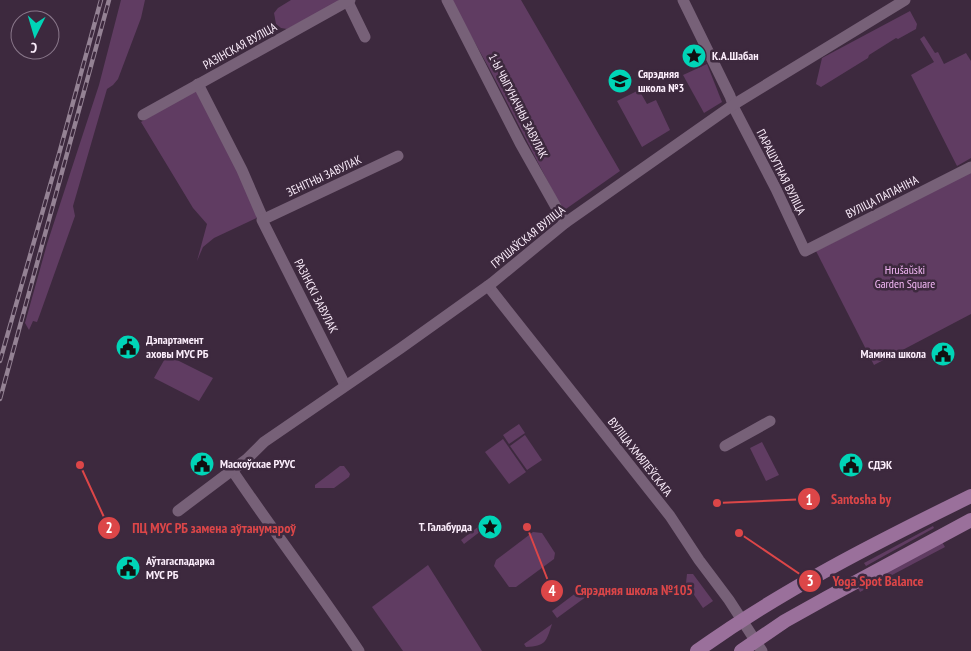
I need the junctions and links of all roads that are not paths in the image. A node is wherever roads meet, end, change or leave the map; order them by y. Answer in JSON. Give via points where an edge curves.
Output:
{"nodes":[{"id":1,"x":348,"y":0,"type":"edge"},
{"id":2,"x":446,"y":0,"type":"edge"},
{"id":3,"x":683,"y":0,"type":"edge"},
{"id":4,"x":905,"y":0,"type":"edge"},
{"id":5,"x":365,"y":37,"type":"dead end"},
{"id":6,"x":198,"y":84,"type":"junction"},
{"id":7,"x":733,"y":105,"type":"junction"},
{"id":8,"x":143,"y":115,"type":"dead end"},
{"id":9,"x":398,"y":156,"type":"dead end"},
{"id":10,"x":971,"y":166,"type":"edge"},
{"id":11,"x":261,"y":217,"type":"junction"},
{"id":12,"x":566,"y":223,"type":"junction"},
{"id":13,"x":805,"y":251,"type":"joint"},
{"id":14,"x":488,"y":286,"type":"junction"},
{"id":15,"x":345,"y":385,"type":"junction"},
{"id":16,"x":770,"y":421,"type":"dead end"},
{"id":17,"x":725,"y":446,"type":"dead end"},
{"id":18,"x":232,"y":470,"type":"junction"},
{"id":19,"x":971,"y":496,"type":"edge"},
{"id":20,"x":178,"y":511,"type":"dead end"},
{"id":21,"x":971,"y":520,"type":"edge"},
{"id":22,"x":743,"y":621,"type":"junction"},
{"id":23,"x":758,"y":646,"type":"edge"},
{"id":24,"x":359,"y":651,"type":"edge"},
{"id":25,"x":697,"y":651,"type":"edge"},
{"id":26,"x":741,"y":651,"type":"edge"}],
"edges":[{"from":1,"to":5,"type":"street"},
{"from":1,"to":6,"type":"street","name":"РАЗІНСКАЯ ВУЛІЦА"},
{"from":2,"to":12,"type":"street","name":"1-Ы ЧЫГУНАЧНЫ ЗАВУЛАК","via":[[520,143]]},
{"from":3,"to":7,"type":"street","name":"ПАРАШУТНАЯ ВУЛІЦА"},
{"from":4,"to":7,"type":"street","name":"ГРУШАЎСКАЯ ВУЛІЦА"},
{"from":6,"to":8,"type":"street","name":"РАЗІНСКАЯ ВУЛІЦА"},
{"from":6,"to":11,"type":"street","name":"РАЗІНСКІ ЗАВУЛАК","via":[[242,170]]},
{"from":7,"to":12,"type":"street","name":"ГРУШАЎСКАЯ ВУЛІЦА"},
{"from":7,"to":13,"type":"street","name":"ПАРАШУТНАЯ ВУЛІЦА"},
{"from":9,"to":11,"type":"street","name":"ЗЕНІТНЫ ЗАВУЛАК"},
{"from":10,"to":13,"type":"street","name":"ВУЛІЦА ПАПАНІНА"},
{"from":11,"to":15,"type":"street","name":"РАЗІНСКІ ЗАВУЛАК"},
{"from":12,"to":14,"type":"street","name":"ГРУШАЎСКАЯ ВУЛІЦА"},
{"from":14,"to":15,"type":"street","name":"ГРУШАЎСКАЯ ВУЛІЦА"},
{"from":14,"to":22,"type":"street","name":"ВУЛІЦА ХМЯЛЕЎСКАГА","via":[[670,516]]},
{"from":15,"to":18,"type":"street","name":"ГРУШАЎСКАЯ ВУЛІЦА","via":[[258,446]]},
{"from":16,"to":17,"type":"street"},
{"from":18,"to":20,"type":"street","name":"ГРУШАЎСКАЯ ВУЛІЦА"},
{"from":18,"to":24,"type":"street"},
{"from":19,"to":22,"type":"main road","via":[[826,571]]},
{"from":21,"to":23,"type":"main road","via":[[828,597]]},
{"from":22,"to":23,"type":"street","name":"ВУЛІЦА ХМЯЛЕЎСКАГА"},
{"from":22,"to":25,"type":"main road"},
{"from":23,"to":26,"type":"main road"}]}
